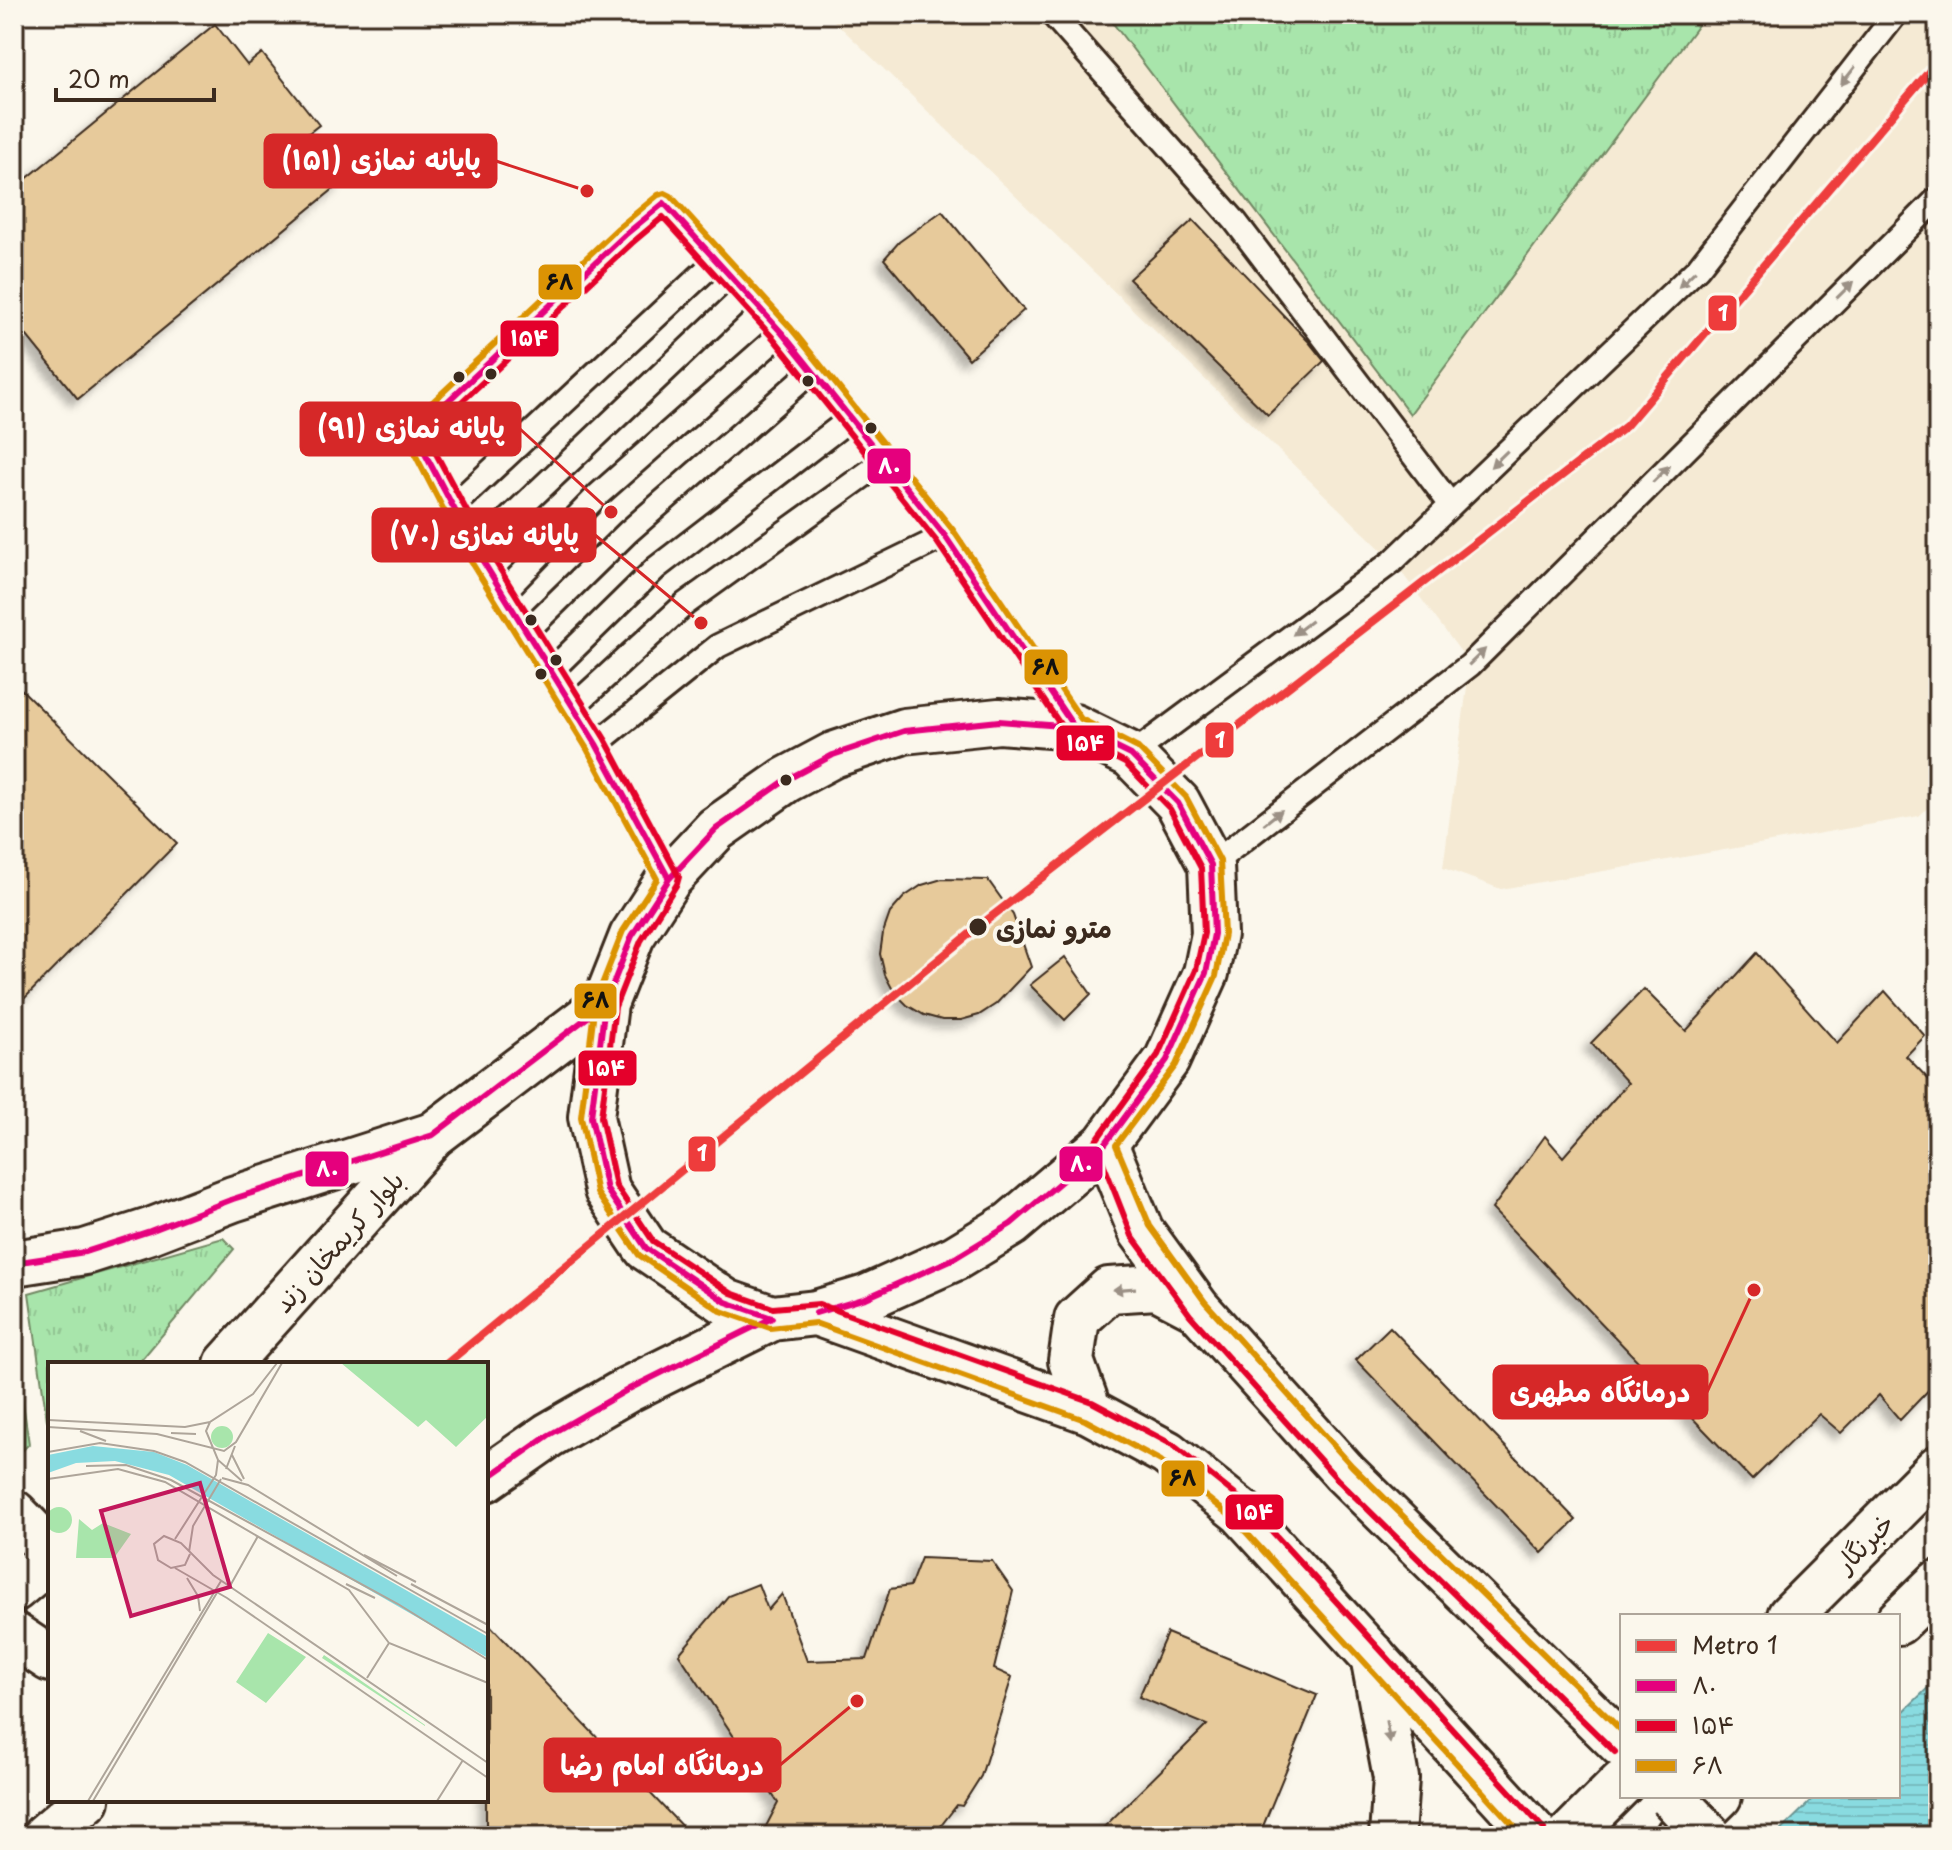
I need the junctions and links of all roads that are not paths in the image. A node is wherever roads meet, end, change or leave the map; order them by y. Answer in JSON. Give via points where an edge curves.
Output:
{"nodes":[{"id":1,"x":1052,"y":14,"type":"edge"},
{"id":2,"x":1896,"y":14,"type":"edge"},
{"id":3,"x":1938,"y":198,"type":"edge"},
{"id":4,"x":717,"y":260,"type":"junction"},
{"id":5,"x":747,"y":293,"type":"junction"},
{"id":6,"x":782,"y":333,"type":"junction"},
{"id":7,"x":812,"y":371,"type":"junction"},
{"id":8,"x":850,"y":419,"type":"junction"},
{"id":9,"x":884,"y":461,"type":"junction"},
{"id":10,"x":1451,"y":505,"type":"junction"},
{"id":11,"x":452,"y":507,"type":"junction"},
{"id":12,"x":945,"y":536,"type":"junction"},
{"id":13,"x":476,"y":550,"type":"junction"},
{"id":14,"x":502,"y":594,"type":"junction"},
{"id":15,"x":525,"y":633,"type":"junction"},
{"id":16,"x":550,"y":672,"type":"junction"},
{"id":17,"x":573,"y":707,"type":"junction"},
{"id":18,"x":1074,"y":727,"type":"junction"},
{"id":19,"x":596,"y":744,"type":"junction"},
{"id":20,"x":1131,"y":755,"type":"junction"},
{"id":21,"x":1211,"y":865,"type":"junction"},
{"id":22,"x":669,"y":879,"type":"junction"},
{"id":23,"x":605,"y":1004,"type":"junction"},
{"id":24,"x":433,"y":1135,"type":"junction"},
{"id":25,"x":1105,"y":1144,"type":"junction"},
{"id":26,"x":14,"y":1263,"type":"edge"},
{"id":27,"x":1197,"y":1308,"type":"junction"},
{"id":28,"x":816,"y":1313,"type":"junction"},
{"id":29,"x":772,"y":1318,"type":"junction"},
{"id":30,"x":229,"y":1362,"type":"edge"},
{"id":31,"x":1089,"y":1411,"type":"junction"},
{"id":32,"x":1938,"y":1468,"type":"edge"},
{"id":33,"x":488,"y":1478,"type":"edge"},
{"id":34,"x":14,"y":1513,"type":"edge"},
{"id":35,"x":48,"y":1548,"type":"edge"},
{"id":36,"x":48,"y":1561,"type":"edge"},
{"id":37,"x":1938,"y":1583,"type":"edge"},
{"id":38,"x":14,"y":1589,"type":"edge"},
{"id":39,"x":1792,"y":1614,"type":"edge"},
{"id":40,"x":1900,"y":1620,"type":"edge"},
{"id":41,"x":14,"y":1635,"type":"edge"},
{"id":42,"x":1373,"y":1656,"type":"junction"},
{"id":43,"x":48,"y":1658,"type":"edge"},
{"id":44,"x":1613,"y":1736,"type":"edge"},
{"id":45,"x":1620,"y":1785,"type":"edge"},
{"id":46,"x":1673,"y":1798,"type":"edge"},
{"id":47,"x":1717,"y":1798,"type":"edge"},
{"id":48,"x":85,"y":1802,"type":"edge"},
{"id":49,"x":1530,"y":1829,"type":"edge"},
{"id":50,"x":45,"y":1836,"type":"edge"},
{"id":51,"x":1392,"y":1836,"type":"edge"},
{"id":52,"x":1569,"y":1836,"type":"edge"},
{"id":53,"x":1678,"y":1836,"type":"edge"},
{"id":54,"x":1709,"y":1836,"type":"edge"}],
"edges":[{"from":1,"to":10,"type":"lane","via":[[1235,221]]},
{"from":2,"to":10,"type":"lane","one_way":true,"via":[[1698,268]]},
{"from":21,"to":3,"type":"lane","one_way":true,"via":[[1470,665]]},
{"from":4,"to":5,"type":"lane"},
{"from":4,"to":11,"type":"lane"},
{"from":4,"to":11,"type":"lane","via":[[664,203],[491,359],[414,433]]},
{"from":5,"to":6,"type":"lane"},
{"from":5,"to":13,"type":"lane"},
{"from":6,"to":7,"type":"lane"},
{"from":6,"to":14,"type":"lane","via":[[599,494]]},
{"from":7,"to":8,"type":"lane"},
{"from":7,"to":15,"type":"lane","via":[[628,532]]},
{"from":8,"to":9,"type":"lane"},
{"from":8,"to":16,"type":"lane","via":[[656,568]]},
{"from":9,"to":12,"type":"lane"},
{"from":9,"to":17,"type":"lane","via":[[685,604]]},
{"from":10,"to":20,"type":"lane","one_way":true,"via":[[1393,561]]},
{"from":11,"to":13,"type":"lane"},
{"from":12,"to":18,"type":"lane"},
{"from":12,"to":19,"type":"lane","via":[[718,646]]},
{"from":13,"to":14,"type":"lane"},
{"from":14,"to":15,"type":"lane"},
{"from":15,"to":16,"type":"lane"},
{"from":16,"to":17,"type":"lane"},
{"from":17,"to":19,"type":"lane"},
{"from":18,"to":20,"type":"main road"},
{"from":18,"to":22,"type":"main road","via":[[999,721],[904,731],[833,755],[716,829]]},
{"from":19,"to":22,"type":"lane"},
{"from":20,"to":21,"type":"main road","via":[[1178,803]]},
{"from":21,"to":25,"type":"main road","via":[[1214,934],[1206,973],[1167,1060]]},
{"from":22,"to":23,"type":"main road","via":[[632,936]]},
{"from":23,"to":24,"type":"main road","name":"بلوار کریمخان زند"},
{"from":23,"to":29,"type":"main road","via":[[591,1117],[607,1190],[646,1248],[726,1302]]},
{"from":24,"to":26,"type":"main road","via":[[85,1252]]},
{"from":24,"to":30,"type":"main road","name":"بلوار کریمخان زند"},
{"from":25,"to":27,"type":"main road","via":[[1141,1231]]},
{"from":25,"to":28,"type":"main road","via":[[1011,1224],[955,1258],[866,1298]]},
{"from":27,"to":31,"type":"main road","one_way":true,"via":[[1157,1287],[1109,1290],[1077,1319],[1071,1361]]},
{"from":27,"to":44,"type":"main road","via":[[1345,1473]]},
{"from":28,"to":29,"type":"main road"},
{"from":28,"to":31,"type":"main road"},
{"from":29,"to":33,"type":"main road","via":[[629,1389]]},
{"from":31,"to":42,"type":"main road","via":[[1167,1453],[1241,1512]]},
{"from":32,"to":39,"type":"main road","name":"خبرنگار"},
{"from":34,"to":35,"type":"main road"},
{"from":36,"to":38,"type":"main road"},
{"from":37,"to":40,"type":"main road"},
{"from":41,"to":43,"type":"main road"},
{"from":42,"to":49,"type":"main road"},
{"from":42,"to":51,"type":"main road","one_way":true,"via":[[1396,1778]]},
{"from":45,"to":52,"type":"main road"},
{"from":46,"to":54,"type":"main road","bridge":true},
{"from":47,"to":53,"type":"main road"},
{"from":48,"to":50,"type":"main road"}]}
